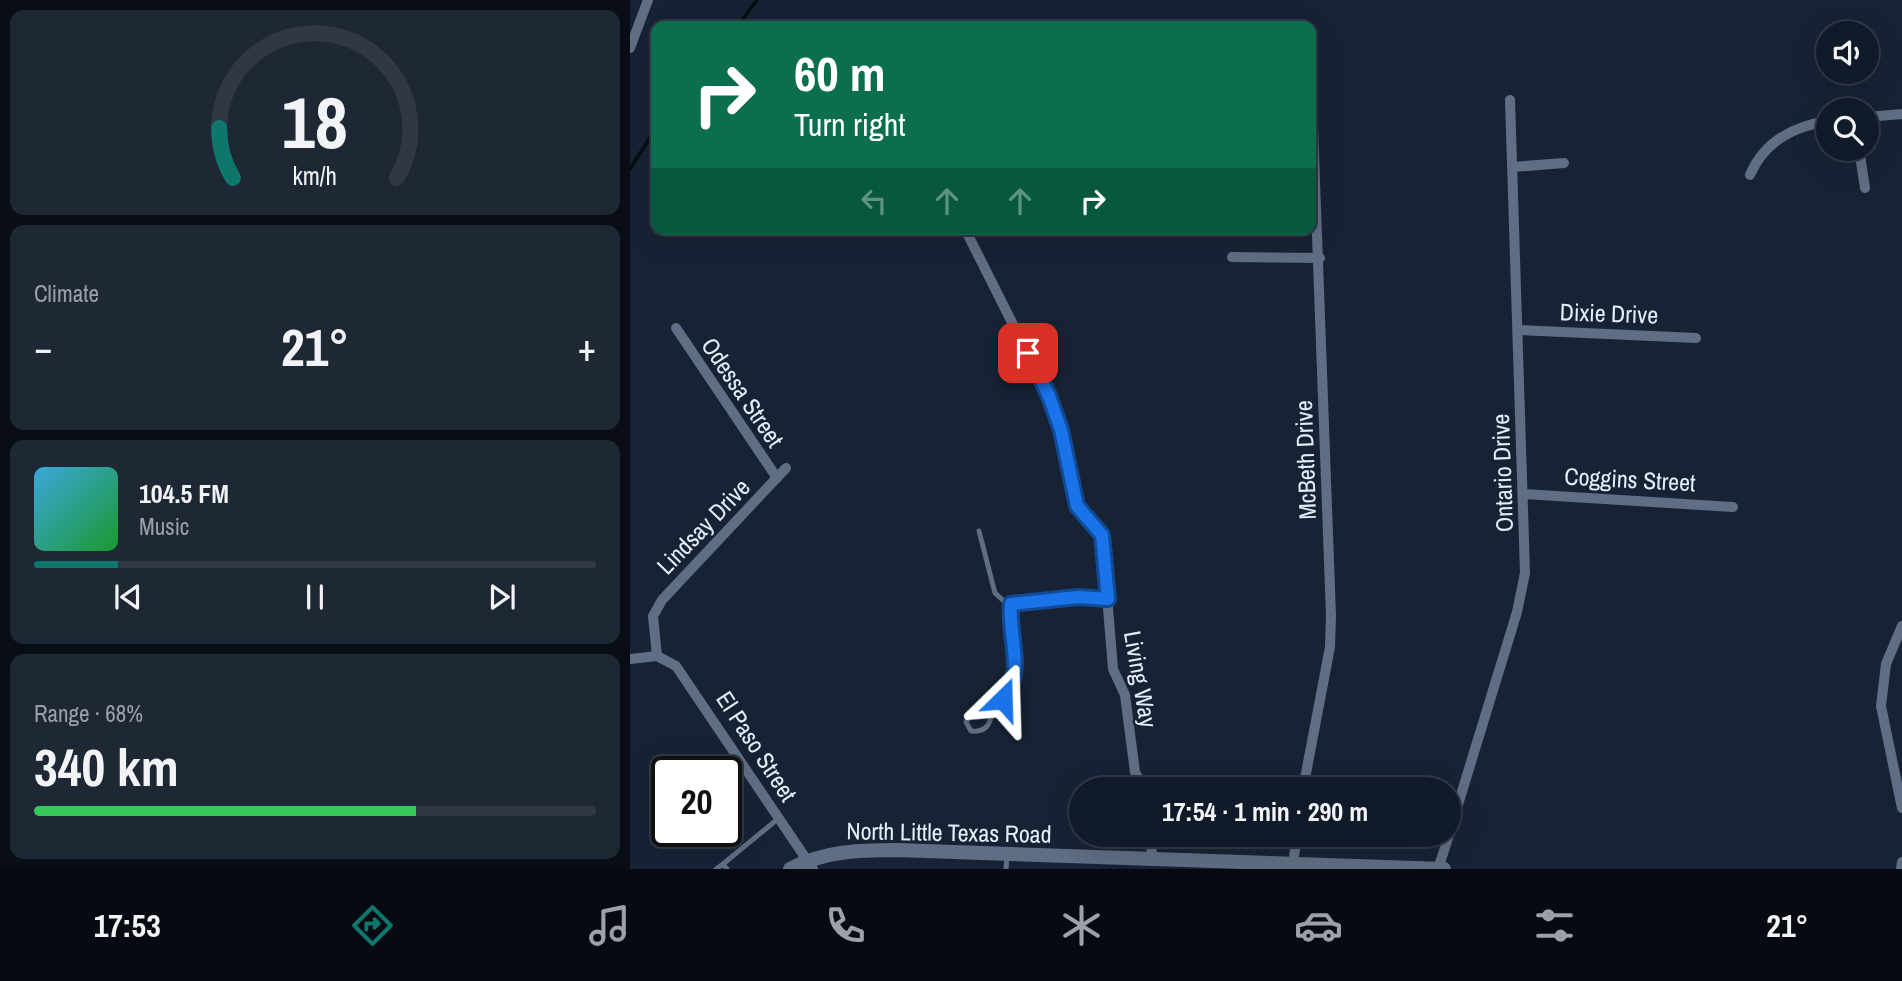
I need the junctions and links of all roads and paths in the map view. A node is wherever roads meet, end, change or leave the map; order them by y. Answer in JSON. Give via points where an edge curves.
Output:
{"nodes":[{"id":1,"x":648,"y":0,"type":"edge"},
{"id":2,"x":630,"y":48,"type":"edge"},
{"id":3,"x":1510,"y":100,"type":"dead end"},
{"id":4,"x":1902,"y":114,"type":"edge"},
{"id":5,"x":1879,"y":116,"type":"edge"},
{"id":6,"x":1816,"y":125,"type":"edge"},
{"id":7,"x":1861,"y":161,"type":"edge"},
{"id":8,"x":1564,"y":163,"type":"dead end"},
{"id":9,"x":1513,"y":167,"type":"junction"},
{"id":10,"x":1750,"y":175,"type":"dead end"},
{"id":11,"x":1316,"y":183,"type":"edge"},
{"id":12,"x":1865,"y":188,"type":"dead end"},
{"id":13,"x":968,"y":235,"type":"edge"},
{"id":14,"x":1231,"y":257,"type":"dead end"},
{"id":15,"x":1320,"y":258,"type":"junction"},
{"id":16,"x":676,"y":328,"type":"dead end"},
{"id":17,"x":1519,"y":330,"type":"junction"},
{"id":18,"x":1696,"y":338,"type":"dead end"},
{"id":19,"x":786,"y":468,"type":"dead end"},
{"id":20,"x":777,"y":478,"type":"junction"},
{"id":21,"x":1524,"y":495,"type":"junction"},
{"id":22,"x":1733,"y":506,"type":"dead end"},
{"id":23,"x":979,"y":531,"type":"dead end"},
{"id":24,"x":1108,"y":599,"type":"junction"},
{"id":25,"x":1011,"y":604,"type":"junction"},
{"id":26,"x":1902,"y":626,"type":"edge"},
{"id":27,"x":657,"y":656,"type":"junction"},
{"id":28,"x":630,"y":659,"type":"edge"},
{"id":29,"x":989,"y":707,"type":"junction"},
{"id":30,"x":1900,"y":776,"type":"edge"},
{"id":31,"x":1138,"y":777,"type":"edge"},
{"id":32,"x":1305,"y":777,"type":"edge"},
{"id":33,"x":1461,"y":796,"type":"edge"},
{"id":34,"x":1902,"y":808,"type":"edge"},
{"id":35,"x":779,"y":818,"type":"junction"},
{"id":36,"x":1295,"y":847,"type":"edge"},
{"id":37,"x":1445,"y":847,"type":"edge"},
{"id":38,"x":1007,"y":862,"type":"edge"},
{"id":39,"x":1902,"y":862,"type":"edge"},
{"id":40,"x":810,"y":864,"type":"edge"},
{"id":41,"x":1152,"y":864,"type":"edge"},
{"id":42,"x":1293,"y":864,"type":"junction"},
{"id":43,"x":725,"y":867,"type":"edge"},
{"id":44,"x":716,"y":869,"type":"edge"},
{"id":45,"x":790,"y":869,"type":"edge"},
{"id":46,"x":1438,"y":869,"type":"edge"},
{"id":47,"x":1444,"y":869,"type":"edge"},
{"id":48,"x":1901,"y":869,"type":"edge"}],
"edges":[{"from":1,"to":2,"type":"street"},
{"from":3,"to":9,"type":"street","name":"Ontario Drive"},
{"from":4,"to":5,"type":"street"},
{"from":6,"to":10,"type":"street","via":[[1769,145]]},
{"from":7,"to":12,"type":"street"},
{"from":8,"to":9,"type":"street"},
{"from":9,"to":17,"type":"street","name":"Ontario Drive"},
{"from":11,"to":15,"type":"street","name":"McBeth Drive"},
{"from":13,"to":24,"type":"street","name":"Living Way","via":[[1049,396],[1077,506],[1102,535]]},
{"from":14,"to":15,"type":"street"},
{"from":15,"to":32,"type":"street","name":"McBeth Drive","via":[[1331,616],[1330,647]]},
{"from":16,"to":20,"type":"street","name":"Odessa Street"},
{"from":17,"to":18,"type":"street","name":"Dixie Drive"},
{"from":17,"to":21,"type":"street","name":"Ontario Drive"},
{"from":19,"to":20,"type":"street","name":"Lindsay Drive"},
{"from":20,"to":27,"type":"street","name":"Lindsay Drive","via":[[662,600],[653,616]]},
{"from":21,"to":22,"type":"street","name":"Coggins Street"},
{"from":21,"to":33,"type":"street","name":"Ontario Drive","via":[[1525,573],[1517,612]]},
{"from":23,"to":25,"type":"lane","via":[[995,593]]},
{"from":24,"to":25,"type":"lane","via":[[1078,597]]},
{"from":24,"to":31,"type":"street","name":"Living Way","via":[[1113,668],[1125,695]]},
{"from":25,"to":29,"type":"lane","via":[[1013,686]]},
{"from":26,"to":30,"type":"street","via":[[1886,664],[1881,706],[1886,743]]},
{"from":27,"to":28,"type":"street"},
{"from":27,"to":35,"type":"street","name":"El Paso Street","via":[[676,666],[698,695]]},
{"from":29,"to":29,"type":"lane","via":[[969,717],[971,731],[988,726]]},
{"from":30,"to":34,"type":"street"},
{"from":35,"to":40,"type":"street","name":"El Paso Street"},
{"from":35,"to":43,"type":"lane"},
{"from":36,"to":42,"type":"street"},
{"from":37,"to":46,"type":"street","name":"Ontario Drive"},
{"from":38,"to":40,"type":"street","name":"North Little Texas Road","via":[[861,850]]},
{"from":38,"to":41,"type":"street","name":"North Little Texas Road"},
{"from":39,"to":48,"type":"street"},
{"from":40,"to":45,"type":"street","name":"North Little Texas Road"},
{"from":41,"to":42,"type":"street","name":"North Little Texas Road"},
{"from":42,"to":46,"type":"street","name":"North Little Texas Road"},
{"from":43,"to":44,"type":"lane"},
{"from":46,"to":47,"type":"street","name":"North Little Texas Road"}]}
